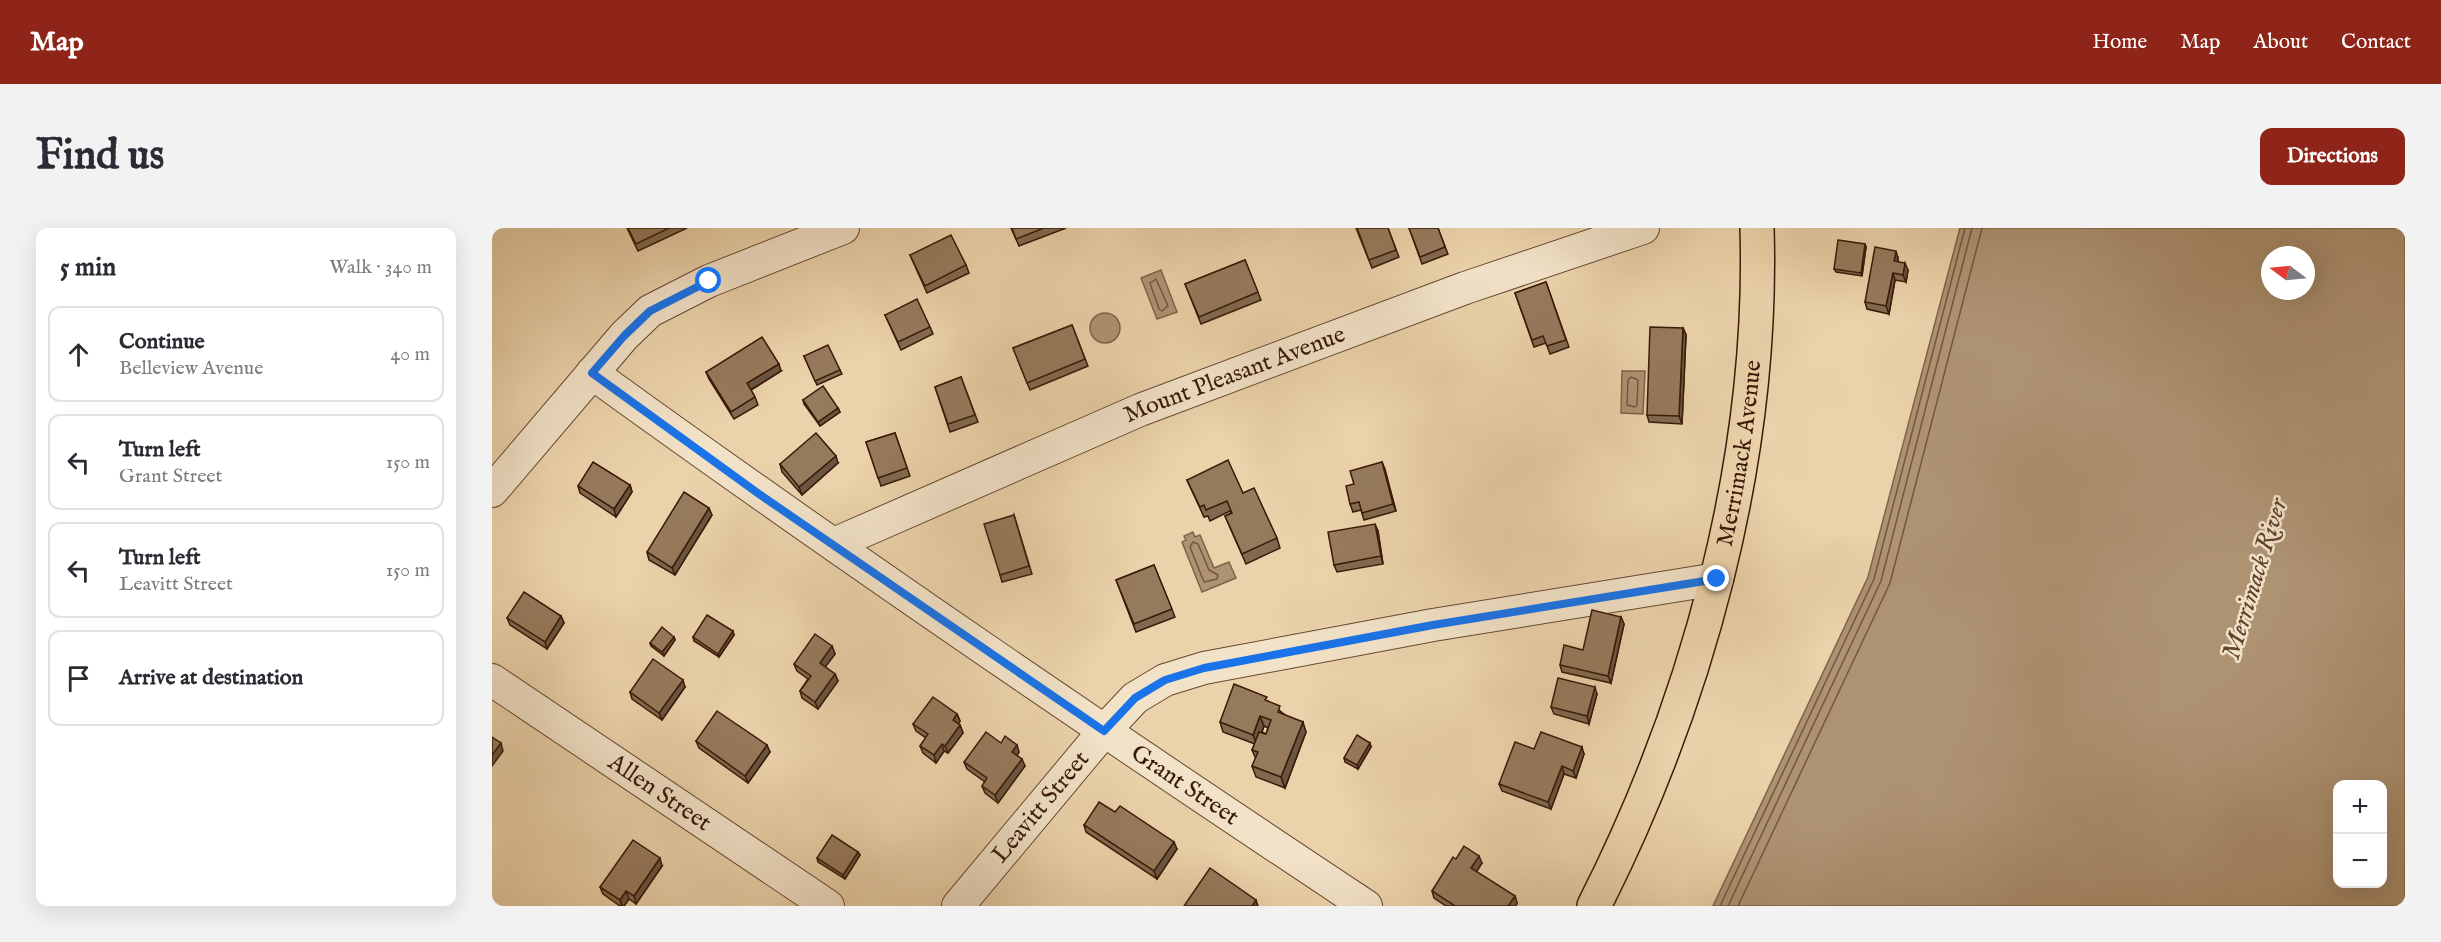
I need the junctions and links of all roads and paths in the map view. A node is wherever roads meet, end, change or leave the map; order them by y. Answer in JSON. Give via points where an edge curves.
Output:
{"nodes":[{"id":1,"x":843,"y":228,"type":"edge"},
{"id":2,"x":1643,"y":228,"type":"edge"},
{"id":3,"x":1757,"y":228,"type":"edge"},
{"id":4,"x":592,"y":373,"type":"junction"},
{"id":5,"x":492,"y":491,"type":"edge"},
{"id":6,"x":834,"y":544,"type":"junction"},
{"id":7,"x":1717,"y":579,"type":"junction"},
{"id":8,"x":492,"y":680,"type":"edge"},
{"id":9,"x":1104,"y":731,"type":"junction"},
{"id":10,"x":828,"y":906,"type":"edge"},
{"id":11,"x":958,"y":906,"type":"edge"},
{"id":12,"x":1366,"y":906,"type":"edge"},
{"id":13,"x":1594,"y":906,"type":"edge"}],
"edges":[{"from":1,"to":4,"type":"street","via":[[709,281],[650,311]]},
{"from":2,"to":6,"type":"street","name":"Mount Pleasant Avenue","via":[[1465,288],[1140,410]]},
{"from":3,"to":7,"type":"main road","name":"Merrimack Avenue","via":[[1752,364],[1738,475]]},
{"from":4,"to":5,"type":"street"},
{"from":4,"to":6,"type":"street","name":"Grant Street"},
{"from":6,"to":9,"type":"street","name":"Grant Street"},
{"from":7,"to":9,"type":"street","name":"Leavitt Street","via":[[1433,625],[1204,668],[1165,680],[1135,698]]},
{"from":7,"to":13,"type":"main road","name":"Merrimack Avenue","via":[[1657,772]]},
{"from":8,"to":10,"type":"street","name":"Allen Street"},
{"from":9,"to":11,"type":"street","name":"Leavitt Street"},
{"from":9,"to":12,"type":"street","name":"Grant Street"}]}
